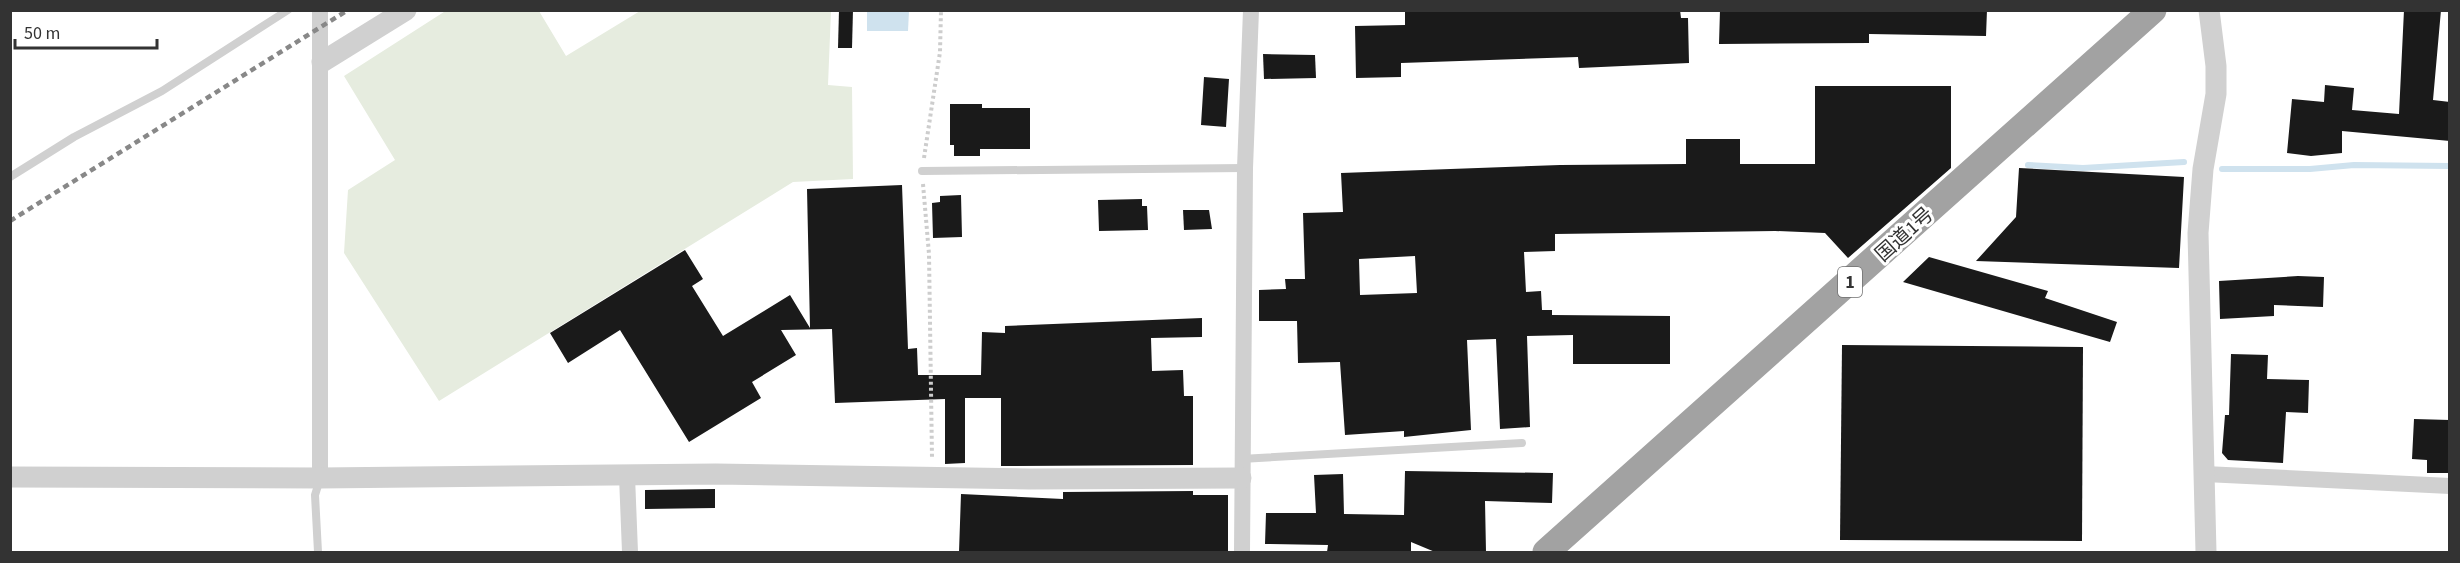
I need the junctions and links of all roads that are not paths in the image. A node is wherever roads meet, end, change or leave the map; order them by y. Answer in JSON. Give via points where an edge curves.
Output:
{"nodes":[{"id":1,"x":288,"y":10,"type":"edge"},
{"id":2,"x":320,"y":10,"type":"edge"},
{"id":3,"x":405,"y":10,"type":"edge"},
{"id":4,"x":1251,"y":10,"type":"edge"},
{"id":5,"x":2153,"y":10,"type":"edge"},
{"id":6,"x":2210,"y":10,"type":"edge"},
{"id":7,"x":322,"y":62,"type":"junction"},
{"id":8,"x":1245,"y":168,"type":"junction"},
{"id":9,"x":922,"y":171,"type":"road end"},
{"id":10,"x":10,"y":177,"type":"edge"},
{"id":11,"x":1522,"y":443,"type":"dead end"},
{"id":12,"x":1241,"y":468,"type":"junction"},
{"id":13,"x":2205,"y":474,"type":"junction"},
{"id":14,"x":627,"y":476,"type":"junction"},
{"id":15,"x":10,"y":477,"type":"edge"},
{"id":16,"x":320,"y":478,"type":"junction"},
{"id":17,"x":2450,"y":486,"type":"edge"},
{"id":18,"x":318,"y":552,"type":"edge"},
{"id":19,"x":630,"y":552,"type":"edge"},
{"id":20,"x":1242,"y":552,"type":"edge"},
{"id":21,"x":1546,"y":552,"type":"edge"},
{"id":22,"x":2205,"y":552,"type":"edge"}],
"edges":[{"from":1,"to":10,"type":"lane","via":[[162,92],[74,137]]},
{"from":2,"to":7,"type":"street"},
{"from":3,"to":7,"type":"street"},
{"from":4,"to":8,"type":"street"},
{"from":5,"to":21,"type":"highway","name":"国道1号","number":"1"},
{"from":6,"to":13,"type":"street","via":[[2216,94],[2198,233]]},
{"from":7,"to":16,"type":"street"},
{"from":8,"to":9,"type":"lane"},
{"from":8,"to":12,"type":"street"},
{"from":11,"to":12,"type":"lane"},
{"from":12,"to":14,"type":"street","via":[[932,477]]},
{"from":12,"to":20,"type":"street"},
{"from":13,"to":17,"type":"street"},
{"from":13,"to":22,"type":"street"},
{"from":14,"to":16,"type":"street"},
{"from":14,"to":19,"type":"street"},
{"from":15,"to":16,"type":"street"},
{"from":16,"to":18,"type":"lane","via":[[315,495]]}]}
